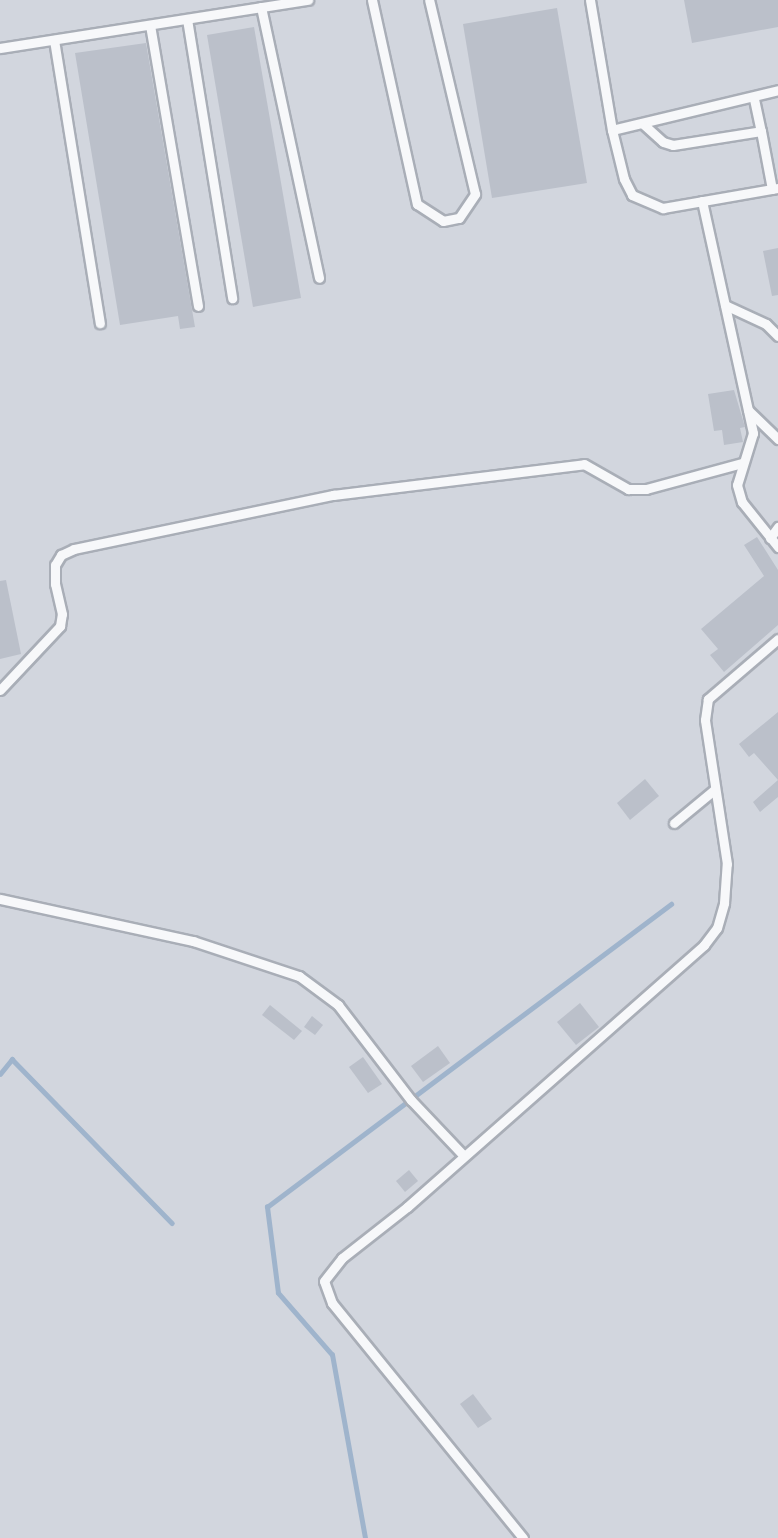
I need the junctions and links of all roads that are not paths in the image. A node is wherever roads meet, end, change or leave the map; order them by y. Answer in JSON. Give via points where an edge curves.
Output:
{"nodes":[{"id":1,"x":308,"y":0,"type":"edge"},
{"id":2,"x":372,"y":0,"type":"edge"},
{"id":3,"x":429,"y":0,"type":"edge"},
{"id":4,"x":590,"y":0,"type":"edge"},
{"id":5,"x":261,"y":7,"type":"junction"},
{"id":6,"x":187,"y":19,"type":"junction"},
{"id":7,"x":150,"y":25,"type":"junction"},
{"id":8,"x":54,"y":40,"type":"junction"},
{"id":9,"x":0,"y":48,"type":"edge"},
{"id":10,"x":778,"y":90,"type":"edge"},
{"id":11,"x":754,"y":99,"type":"junction"},
{"id":12,"x":642,"y":123,"type":"junction"},
{"id":13,"x":612,"y":130,"type":"junction"},
{"id":14,"x":761,"y":131,"type":"junction"},
{"id":15,"x":775,"y":189,"type":"edge"},
{"id":16,"x":702,"y":201,"type":"junction"},
{"id":17,"x":319,"y":278,"type":"dead end"},
{"id":18,"x":232,"y":298,"type":"dead end"},
{"id":19,"x":725,"y":305,"type":"junction"},
{"id":20,"x":198,"y":306,"type":"dead end"},
{"id":21,"x":100,"y":323,"type":"dead end"},
{"id":22,"x":778,"y":336,"type":"edge"},
{"id":23,"x":748,"y":410,"type":"junction"},
{"id":24,"x":778,"y":439,"type":"edge"},
{"id":25,"x":742,"y":463,"type":"junction"},
{"id":26,"x":778,"y":527,"type":"edge"},
{"id":27,"x":770,"y":538,"type":"junction"},
{"id":28,"x":778,"y":547,"type":"edge"},
{"id":29,"x":778,"y":639,"type":"edge"},
{"id":30,"x":0,"y":690,"type":"edge"},
{"id":31,"x":714,"y":790,"type":"junction"},
{"id":32,"x":674,"y":823,"type":"dead end"},
{"id":33,"x":0,"y":899,"type":"edge"},
{"id":34,"x":464,"y":1156,"type":"junction"},
{"id":35,"x":524,"y":1538,"type":"edge"}],
"edges":[{"from":1,"to":5,"type":"lane"},
{"from":2,"to":3,"type":"lane","via":[[417,204],[443,221],[459,218],[476,195]]},
{"from":4,"to":13,"type":"lane"},
{"from":5,"to":6,"type":"lane"},
{"from":5,"to":17,"type":"lane"},
{"from":6,"to":7,"type":"lane"},
{"from":6,"to":18,"type":"lane"},
{"from":7,"to":8,"type":"lane"},
{"from":7,"to":20,"type":"lane"},
{"from":8,"to":9,"type":"lane"},
{"from":8,"to":21,"type":"lane"},
{"from":10,"to":11,"type":"lane"},
{"from":11,"to":12,"type":"lane"},
{"from":11,"to":14,"type":"lane"},
{"from":12,"to":13,"type":"lane"},
{"from":12,"to":14,"type":"lane","via":[[663,142],[673,145]]},
{"from":13,"to":16,"type":"lane","via":[[632,195],[663,208]]},
{"from":14,"to":15,"type":"lane"},
{"from":15,"to":16,"type":"lane"},
{"from":16,"to":19,"type":"lane"},
{"from":19,"to":22,"type":"lane","via":[[766,324]]},
{"from":19,"to":23,"type":"lane"},
{"from":23,"to":24,"type":"lane"},
{"from":23,"to":25,"type":"lane","via":[[753,433],[749,454]]},
{"from":25,"to":27,"type":"lane","via":[[737,485],[742,502]]},
{"from":25,"to":30,"type":"lane","via":[[646,489],[628,489],[584,464],[345,494],[75,549],[61,555],[55,565],[60,626]]},
{"from":26,"to":27,"type":"lane"},
{"from":27,"to":28,"type":"lane"},
{"from":29,"to":31,"type":"lane","via":[[708,699],[705,720]]},
{"from":31,"to":32,"type":"lane"},
{"from":31,"to":34,"type":"lane","via":[[727,864],[724,903],[717,928],[705,945]]},
{"from":33,"to":34,"type":"lane","via":[[193,941],[299,976],[338,1005],[411,1100]]},
{"from":34,"to":35,"type":"lane","via":[[342,1258],[324,1281],[332,1303]]}]}
